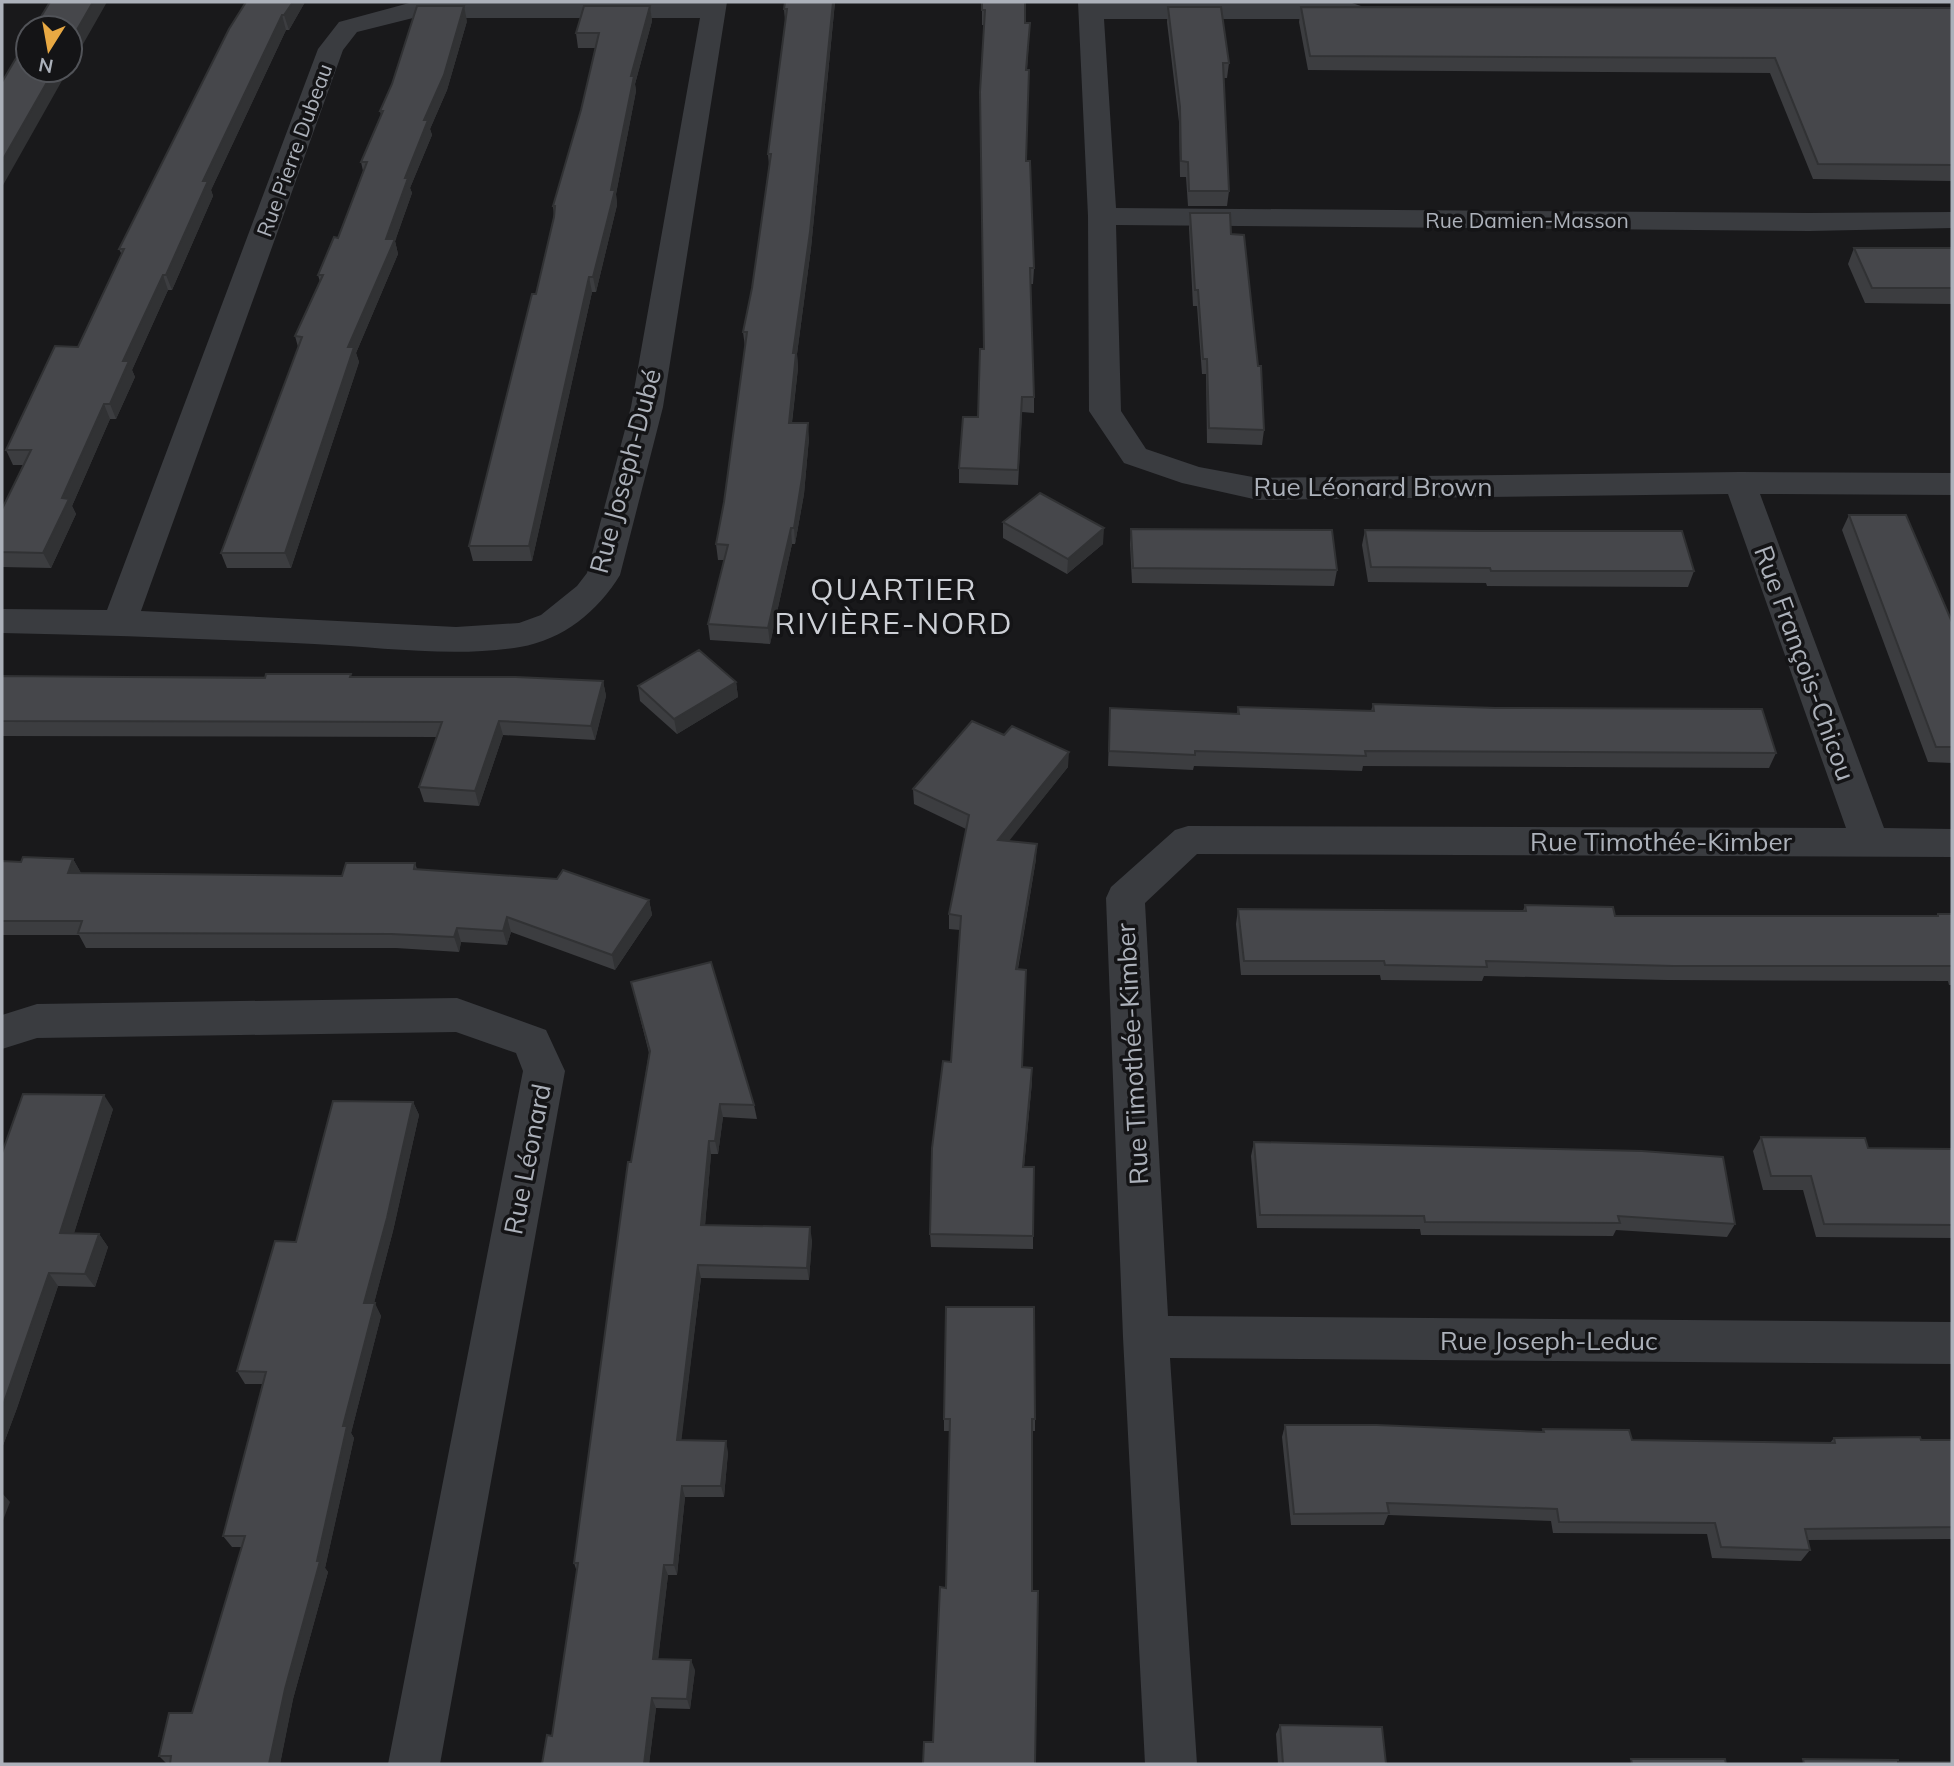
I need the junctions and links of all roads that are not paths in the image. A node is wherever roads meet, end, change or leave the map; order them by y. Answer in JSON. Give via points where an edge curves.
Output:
{"nodes":[{"id":1,"x":715,"y":6,"type":"edge"},
{"id":2,"x":1090,"y":6,"type":"edge"},
{"id":3,"x":1369,"y":11,"type":"edge"},
{"id":4,"x":1102,"y":216,"type":"junction"},
{"id":5,"x":1952,"y":220,"type":"edge"},
{"id":6,"x":1740,"y":483,"type":"junction"},
{"id":7,"x":1952,"y":484,"type":"edge"},
{"id":8,"x":2,"y":621,"type":"edge"},
{"id":9,"x":120,"y":622,"type":"junction"},
{"id":10,"x":1870,"y":842,"type":"junction"},
{"id":11,"x":1952,"y":843,"type":"edge"},
{"id":12,"x":2,"y":1031,"type":"edge"},
{"id":13,"x":1146,"y":1337,"type":"junction"},
{"id":14,"x":1952,"y":1343,"type":"edge"},
{"id":15,"x":414,"y":1764,"type":"edge"},
{"id":16,"x":1171,"y":1764,"type":"edge"}],
"edges":[{"from":1,"to":9,"type":"street","name":"Rue Pierre Dubeau","via":[[413,10],[348,27],[331,49]]},
{"from":1,"to":9,"type":"street","name":"Rue Joseph-Dubé","via":[[647,407],[603,575],[589,594],[553,624],[508,636],[456,639]]},
{"from":2,"to":3,"type":"street"},
{"from":2,"to":4,"type":"street","name":"Rue Léonard Brown"},
{"from":4,"to":5,"type":"street","name":"Rue Damien-Masson"},
{"from":4,"to":6,"type":"street","name":"Rue Léonard Brown","via":[[1105,411],[1135,456],[1193,476],[1258,489]]},
{"from":6,"to":7,"type":"street","name":"Rue Léonard Brown"},
{"from":6,"to":10,"type":"street","name":"Rue François-Chicou"},
{"from":8,"to":9,"type":"street","name":"Rue Joseph-Dubé"},
{"from":10,"to":11,"type":"street","name":"Rue Timothée-Kimber"},
{"from":10,"to":13,"type":"street","name":"Rue Timothée-Kimber","via":[[1188,840],[1125,898]]},
{"from":12,"to":15,"type":"street","name":"Rue Léonard","via":[[37,1021],[457,1015],[532,1042],[544,1071]]},
{"from":13,"to":14,"type":"street","name":"Rue Joseph-Leduc"},
{"from":13,"to":16,"type":"street","name":"Rue Timothée-Kimber"}]}
